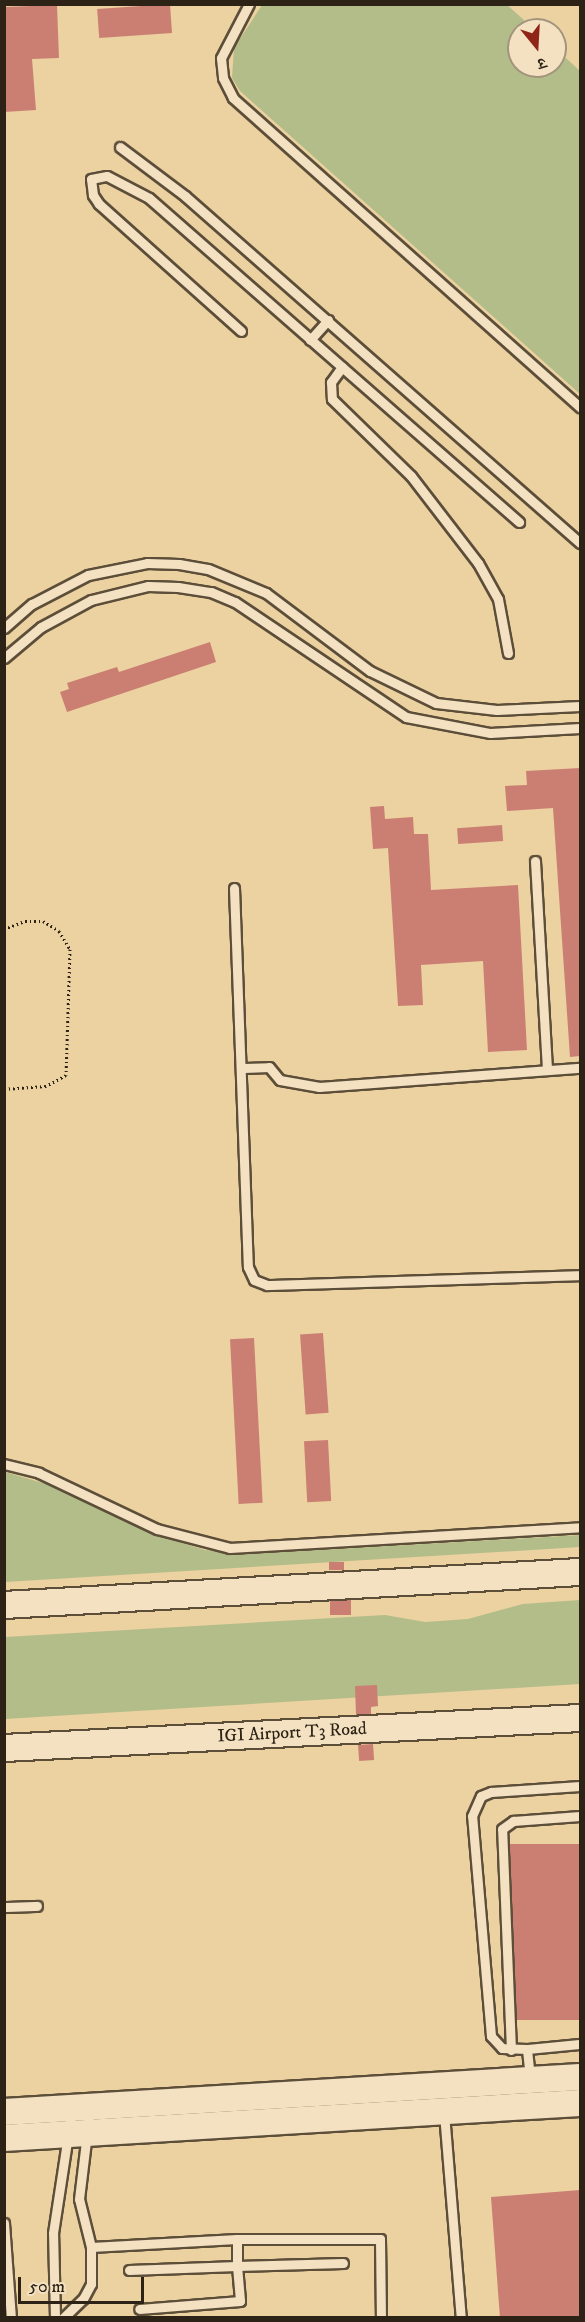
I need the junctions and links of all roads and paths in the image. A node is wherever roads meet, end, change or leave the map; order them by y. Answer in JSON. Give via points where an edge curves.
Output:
{"nodes":[{"id":1,"x":249,"y":4,"type":"edge"},
{"id":2,"x":120,"y":147,"type":"dead end"},
{"id":3,"x":328,"y":320,"type":"junction"},
{"id":4,"x":241,"y":331,"type":"dead end"},
{"id":5,"x":310,"y":340,"type":"junction"},
{"id":6,"x":342,"y":367,"type":"junction"},
{"id":7,"x":580,"y":407,"type":"edge"},
{"id":8,"x":519,"y":522,"type":"dead end"},
{"id":9,"x":580,"y":543,"type":"edge"},
{"id":10,"x":4,"y":628,"type":"edge"},
{"id":11,"x":508,"y":653,"type":"dead end"},
{"id":12,"x":4,"y":658,"type":"edge"},
{"id":13,"x":580,"y":706,"type":"edge"},
{"id":14,"x":580,"y":728,"type":"edge"},
{"id":15,"x":535,"y":861,"type":"dead end"},
{"id":16,"x":234,"y":888,"type":"dead end"},
{"id":17,"x":4,"y":929,"type":"edge"},
{"id":18,"x":244,"y":1068,"type":"junction"},
{"id":19,"x":580,"y":1068,"type":"edge"},
{"id":20,"x":547,"y":1070,"type":"junction"},
{"id":21,"x":4,"y":1089,"type":"edge"},
{"id":22,"x":580,"y":1275,"type":"edge"},
{"id":23,"x":4,"y":1464,"type":"edge"},
{"id":24,"x":580,"y":1527,"type":"edge"},
{"id":25,"x":580,"y":1572,"type":"edge"},
{"id":26,"x":4,"y":1605,"type":"edge"},
{"id":27,"x":580,"y":1718,"type":"edge"},
{"id":28,"x":4,"y":1748,"type":"edge"},
{"id":29,"x":580,"y":1786,"type":"edge"},
{"id":30,"x":580,"y":1816,"type":"edge"},
{"id":31,"x":37,"y":1906,"type":"dead end"},
{"id":32,"x":4,"y":1907,"type":"edge"},
{"id":33,"x":580,"y":2044,"type":"edge"},
{"id":34,"x":527,"y":2049,"type":"junction"},
{"id":35,"x":511,"y":2050,"type":"junction"},
{"id":36,"x":580,"y":2077,"type":"edge"},
{"id":37,"x":531,"y":2080,"type":"junction"},
{"id":38,"x":580,"y":2103,"type":"edge"},
{"id":39,"x":81,"y":2108,"type":"junction"},
{"id":40,"x":6,"y":2111,"type":"edge"},
{"id":41,"x":444,"y":2111,"type":"junction"},
{"id":42,"x":79,"y":2134,"type":"junction"},
{"id":43,"x":4,"y":2138,"type":"edge"},
{"id":44,"x":4,"y":2223,"type":"edge"},
{"id":45,"x":237,"y":2239,"type":"junction"},
{"id":46,"x":91,"y":2247,"type":"junction"},
{"id":47,"x":343,"y":2263,"type":"dead end"},
{"id":48,"x":237,"y":2266,"type":"junction"},
{"id":49,"x":129,"y":2270,"type":"dead end"},
{"id":50,"x":7,"y":2305,"type":"edge"},
{"id":51,"x":139,"y":2309,"type":"dead end"},
{"id":52,"x":11,"y":2318,"type":"edge"},
{"id":53,"x":56,"y":2318,"type":"edge"},
{"id":54,"x":63,"y":2318,"type":"edge"},
{"id":55,"x":381,"y":2318,"type":"edge"},
{"id":56,"x":461,"y":2318,"type":"edge"}],
"edges":[{"from":1,"to":7,"type":"lane","via":[[220,58],[223,78],[233,98]]},
{"from":2,"to":3,"type":"lane","via":[[185,196]]},
{"from":3,"to":5,"type":"lane"},
{"from":3,"to":9,"type":"lane"},
{"from":4,"to":5,"type":"lane","via":[[99,204],[91,179],[107,176],[149,198]]},
{"from":5,"to":6,"type":"lane"},
{"from":6,"to":8,"type":"lane"},
{"from":6,"to":11,"type":"lane","via":[[332,382],[332,399],[411,476],[478,562],[498,599]]},
{"from":10,"to":13,"type":"lane","via":[[33,604],[88,575],[147,563],[179,564],[208,569],[266,593],[370,671],[435,703],[497,710]]},
{"from":12,"to":14,"type":"lane","via":[[40,627],[91,600],[148,586],[178,587],[212,592],[235,602],[406,717],[490,733]]},
{"from":15,"to":20,"type":"lane"},
{"from":16,"to":18,"type":"lane"},
{"from":17,"to":21,"type":"path","via":[[25,921],[43,921],[59,931],[70,949],[66,1075],[46,1086]]},
{"from":18,"to":20,"type":"lane","via":[[269,1067],[280,1080],[320,1086]]},
{"from":18,"to":22,"type":"lane","via":[[248,1267],[260,1283]]},
{"from":19,"to":20,"type":"lane"},
{"from":23,"to":24,"type":"lane","via":[[39,1473],[157,1529],[230,1548]]},
{"from":25,"to":26,"type":"main road"},
{"from":27,"to":28,"type":"main road","name":"IGI Airport T3 Road"},
{"from":29,"to":35,"type":"lane","via":[[491,1792],[481,1796],[472,1816],[491,2036],[498,2045]]},
{"from":30,"to":35,"type":"lane","via":[[513,1821],[502,1829]]},
{"from":31,"to":32,"type":"lane"},
{"from":33,"to":34,"type":"lane"},
{"from":34,"to":35,"type":"lane"},
{"from":34,"to":37,"type":"lane"},
{"from":36,"to":37,"type":"main road"},
{"from":37,"to":39,"type":"main road"},
{"from":38,"to":41,"type":"main road"},
{"from":39,"to":40,"type":"main road"},
{"from":39,"to":42,"type":"lane"},
{"from":39,"to":42,"type":"lane"},
{"from":41,"to":42,"type":"main road"},
{"from":41,"to":56,"type":"lane"},
{"from":42,"to":43,"type":"main road"},
{"from":42,"to":46,"type":"lane","via":[[79,2199]]},
{"from":42,"to":53,"type":"lane","via":[[53,2232]]},
{"from":44,"to":50,"type":"lane"},
{"from":45,"to":46,"type":"lane"},
{"from":45,"to":48,"type":"lane"},
{"from":45,"to":55,"type":"lane","via":[[380,2239]]},
{"from":46,"to":54,"type":"lane","via":[[91,2284],[83,2299]]},
{"from":47,"to":48,"type":"lane"},
{"from":48,"to":49,"type":"lane"},
{"from":48,"to":51,"type":"lane","via":[[240,2301]]},
{"from":50,"to":52,"type":"lane"}]}
